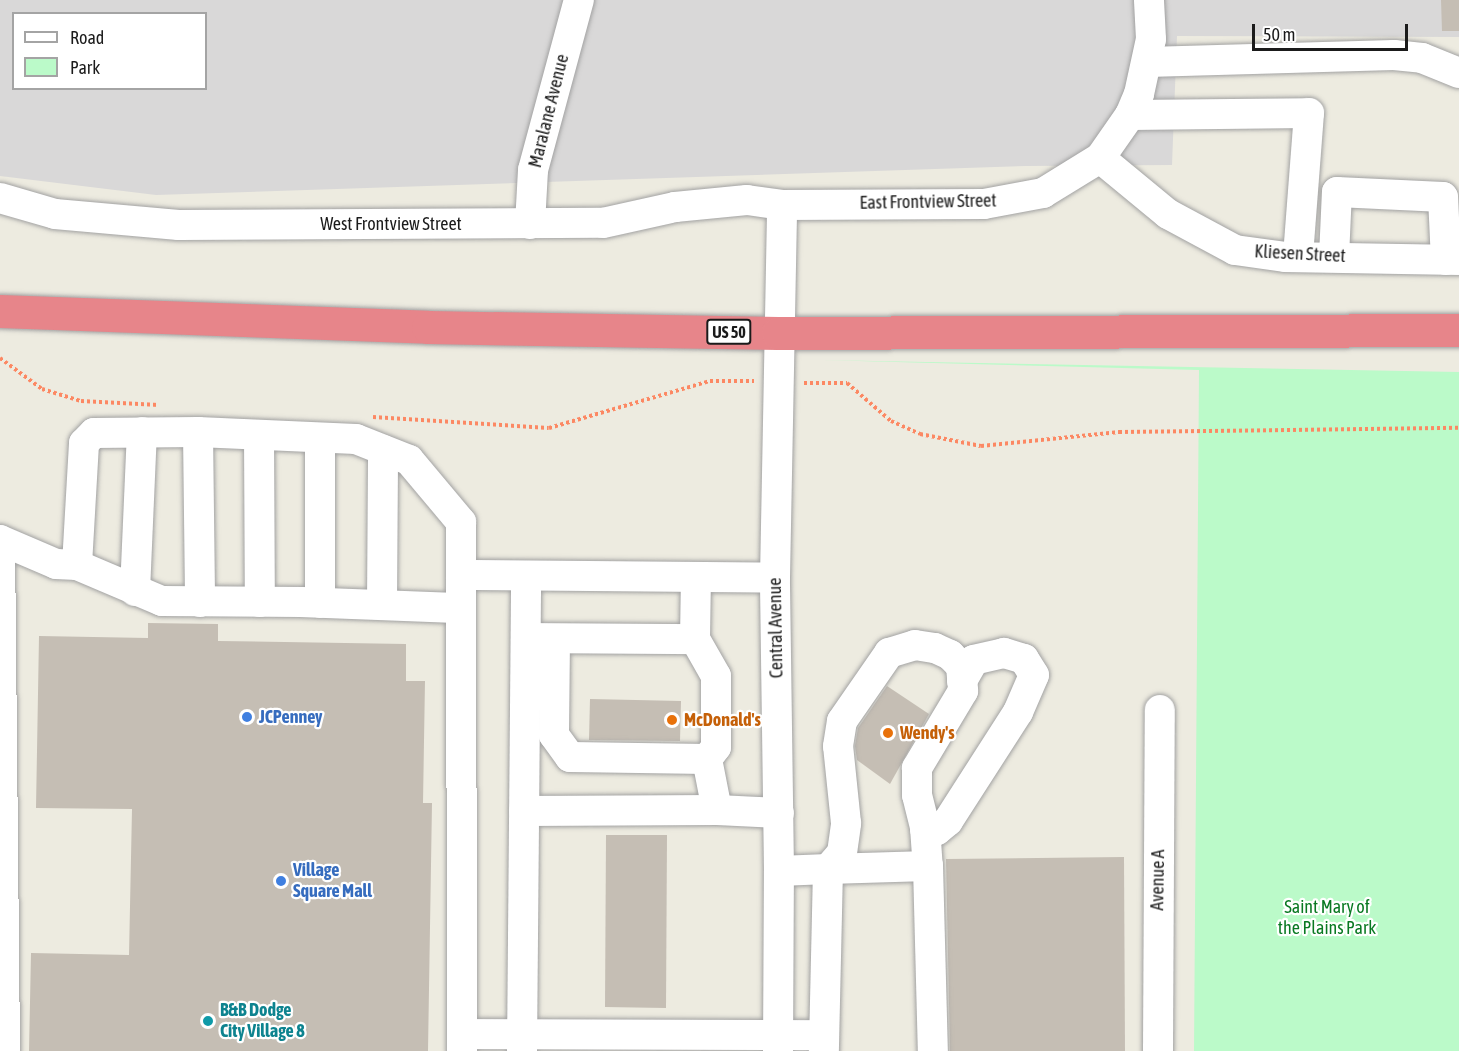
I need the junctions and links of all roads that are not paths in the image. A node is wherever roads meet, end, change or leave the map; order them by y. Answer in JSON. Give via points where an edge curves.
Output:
{"nodes":[{"id":1,"x":579,"y":0,"type":"edge"},
{"id":2,"x":1149,"y":0,"type":"edge"},
{"id":3,"x":1147,"y":62,"type":"junction"},
{"id":4,"x":1459,"y":73,"type":"edge"},
{"id":5,"x":1130,"y":115,"type":"junction"},
{"id":6,"x":1100,"y":158,"type":"junction"},
{"id":7,"x":0,"y":198,"type":"edge"},
{"id":8,"x":782,"y":206,"type":"junction"},
{"id":9,"x":530,"y":224,"type":"junction"},
{"id":10,"x":1298,"y":257,"type":"junction"},
{"id":11,"x":1334,"y":257,"type":"junction"},
{"id":12,"x":1453,"y":260,"type":"edge"},
{"id":13,"x":0,"y":311,"type":"edge"},
{"id":14,"x":1459,"y":330,"type":"edge"},
{"id":15,"x":778,"y":333,"type":"junction"},
{"id":16,"x":142,"y":432,"type":"junction"},
{"id":17,"x":198,"y":432,"type":"junction"},
{"id":18,"x":259,"y":435,"type":"junction"},
{"id":19,"x":320,"y":438,"type":"junction"},
{"id":20,"x":382,"y":450,"type":"junction"},
{"id":21,"x":0,"y":540,"type":"edge"},
{"id":22,"x":76,"y":566,"type":"junction"},
{"id":23,"x":461,"y":575,"type":"junction"},
{"id":24,"x":526,"y":577,"type":"junction"},
{"id":25,"x":696,"y":578,"type":"junction"},
{"id":26,"x":775,"y":578,"type":"junction"},
{"id":27,"x":135,"y":591,"type":"junction"},
{"id":28,"x":200,"y":602,"type":"junction"},
{"id":29,"x":260,"y":602,"type":"junction"},
{"id":30,"x":320,"y":603,"type":"junction"},
{"id":31,"x":382,"y":606,"type":"junction"},
{"id":32,"x":461,"y":608,"type":"junction"},
{"id":33,"x":526,"y":638,"type":"junction"},
{"id":34,"x":555,"y":639,"type":"junction"},
{"id":35,"x":695,"y":639,"type":"junction"},
{"id":36,"x":962,"y":681,"type":"junction"},
{"id":37,"x":1160,"y":710,"type":"dead end"},
{"id":38,"x":707,"y":759,"type":"junction"},
{"id":39,"x":717,"y":810,"type":"junction"},
{"id":40,"x":524,"y":811,"type":"junction"},
{"id":41,"x":779,"y":813,"type":"junction"},
{"id":42,"x":925,"y":829,"type":"junction"},
{"id":43,"x":928,"y":866,"type":"junction"},
{"id":44,"x":828,"y":869,"type":"junction"},
{"id":45,"x":779,"y":871,"type":"junction"},
{"id":46,"x":462,"y":1043,"type":"edge"},
{"id":47,"x":522,"y":1043,"type":"edge"},
{"id":48,"x":582,"y":1043,"type":"edge"},
{"id":49,"x":643,"y":1043,"type":"edge"},
{"id":50,"x":700,"y":1043,"type":"edge"},
{"id":51,"x":778,"y":1043,"type":"edge"},
{"id":52,"x":824,"y":1043,"type":"edge"},
{"id":53,"x":5,"y":1051,"type":"edge"},
{"id":54,"x":933,"y":1051,"type":"edge"},
{"id":55,"x":1158,"y":1051,"type":"edge"}],
"edges":[{"from":1,"to":9,"type":"street","name":"Maralane Avenue","via":[[533,170]]},
{"from":2,"to":3,"type":"street"},
{"from":3,"to":4,"type":"street","via":[[1394,56],[1422,58]]},
{"from":3,"to":5,"type":"street","name":"East Frontview Street"},
{"from":5,"to":6,"type":"street","name":"East Frontview Street"},
{"from":5,"to":10,"type":"street","via":[[1309,113]]},
{"from":6,"to":8,"type":"street","name":"East Frontview Street","via":[[1043,193],[984,204]]},
{"from":6,"to":10,"type":"street","name":"Kliesen Street","via":[[1155,203],[1204,235],[1235,250]]},
{"from":7,"to":9,"type":"street","name":"West Frontview Street","via":[[55,214],[179,225]]},
{"from":8,"to":9,"type":"street","name":"West Frontview Street","via":[[747,200],[675,207],[603,223]]},
{"from":8,"to":15,"type":"street","name":"Central Avenue"},
{"from":10,"to":11,"type":"street","name":"Kliesen Street"},
{"from":11,"to":12,"type":"street","name":"Kliesen Street"},
{"from":11,"to":12,"type":"street","via":[[1337,192],[1443,197]]},
{"from":13,"to":15,"type":"highway","number":"US 50","via":[[428,327]]},
{"from":14,"to":15,"type":"highway","number":"US 50"},
{"from":15,"to":26,"type":"street","name":"Central Avenue"},
{"from":16,"to":17,"type":"street"},
{"from":16,"to":22,"type":"street","via":[[94,433],[84,443]]},
{"from":16,"to":27,"type":"street"},
{"from":17,"to":18,"type":"street"},
{"from":17,"to":28,"type":"street"},
{"from":18,"to":19,"type":"street"},
{"from":18,"to":29,"type":"street"},
{"from":19,"to":20,"type":"street","via":[[356,439]]},
{"from":19,"to":30,"type":"street"},
{"from":20,"to":23,"type":"street","via":[[409,460],[460,522]]},
{"from":20,"to":31,"type":"street"},
{"from":21,"to":22,"type":"street","via":[[56,564]]},
{"from":21,"to":53,"type":"street"},
{"from":22,"to":27,"type":"street"},
{"from":23,"to":24,"type":"street"},
{"from":23,"to":32,"type":"street"},
{"from":24,"to":25,"type":"street"},
{"from":24,"to":33,"type":"street"},
{"from":25,"to":26,"type":"street"},
{"from":25,"to":35,"type":"street"},
{"from":26,"to":41,"type":"street","name":"Central Avenue"},
{"from":27,"to":28,"type":"street","via":[[162,601]]},
{"from":28,"to":29,"type":"street"},
{"from":29,"to":30,"type":"street"},
{"from":30,"to":31,"type":"street"},
{"from":31,"to":32,"type":"street"},
{"from":32,"to":46,"type":"street"},
{"from":33,"to":34,"type":"street"},
{"from":33,"to":40,"type":"street"},
{"from":34,"to":35,"type":"street"},
{"from":34,"to":38,"type":"street","via":[[554,735],[570,757]]},
{"from":35,"to":38,"type":"street","via":[[716,676],[716,747]]},
{"from":36,"to":42,"type":"street","via":[[963,691],[917,768],[917,795]]},
{"from":36,"to":42,"type":"street","via":[[974,660],[1004,653],[1024,659],[1034,675],[1018,712],[948,821],[937,830]]},
{"from":36,"to":44,"type":"street","via":[[962,666],[935,648],[915,645],[889,653],[842,721],[838,753],[846,823],[842,853]]},
{"from":37,"to":55,"type":"street","name":"Avenue A"},
{"from":38,"to":39,"type":"street"},
{"from":39,"to":40,"type":"street"},
{"from":39,"to":41,"type":"street"},
{"from":40,"to":47,"type":"street"},
{"from":41,"to":45,"type":"street","name":"Central Avenue"},
{"from":42,"to":43,"type":"street"},
{"from":43,"to":44,"type":"street"},
{"from":43,"to":54,"type":"street"},
{"from":44,"to":45,"type":"street"},
{"from":44,"to":52,"type":"street"},
{"from":45,"to":51,"type":"street","name":"Central Avenue"},
{"from":46,"to":47,"type":"street"},
{"from":47,"to":48,"type":"street"},
{"from":48,"to":49,"type":"street"},
{"from":49,"to":50,"type":"street"},
{"from":50,"to":51,"type":"street"},
{"from":51,"to":52,"type":"street"}]}
